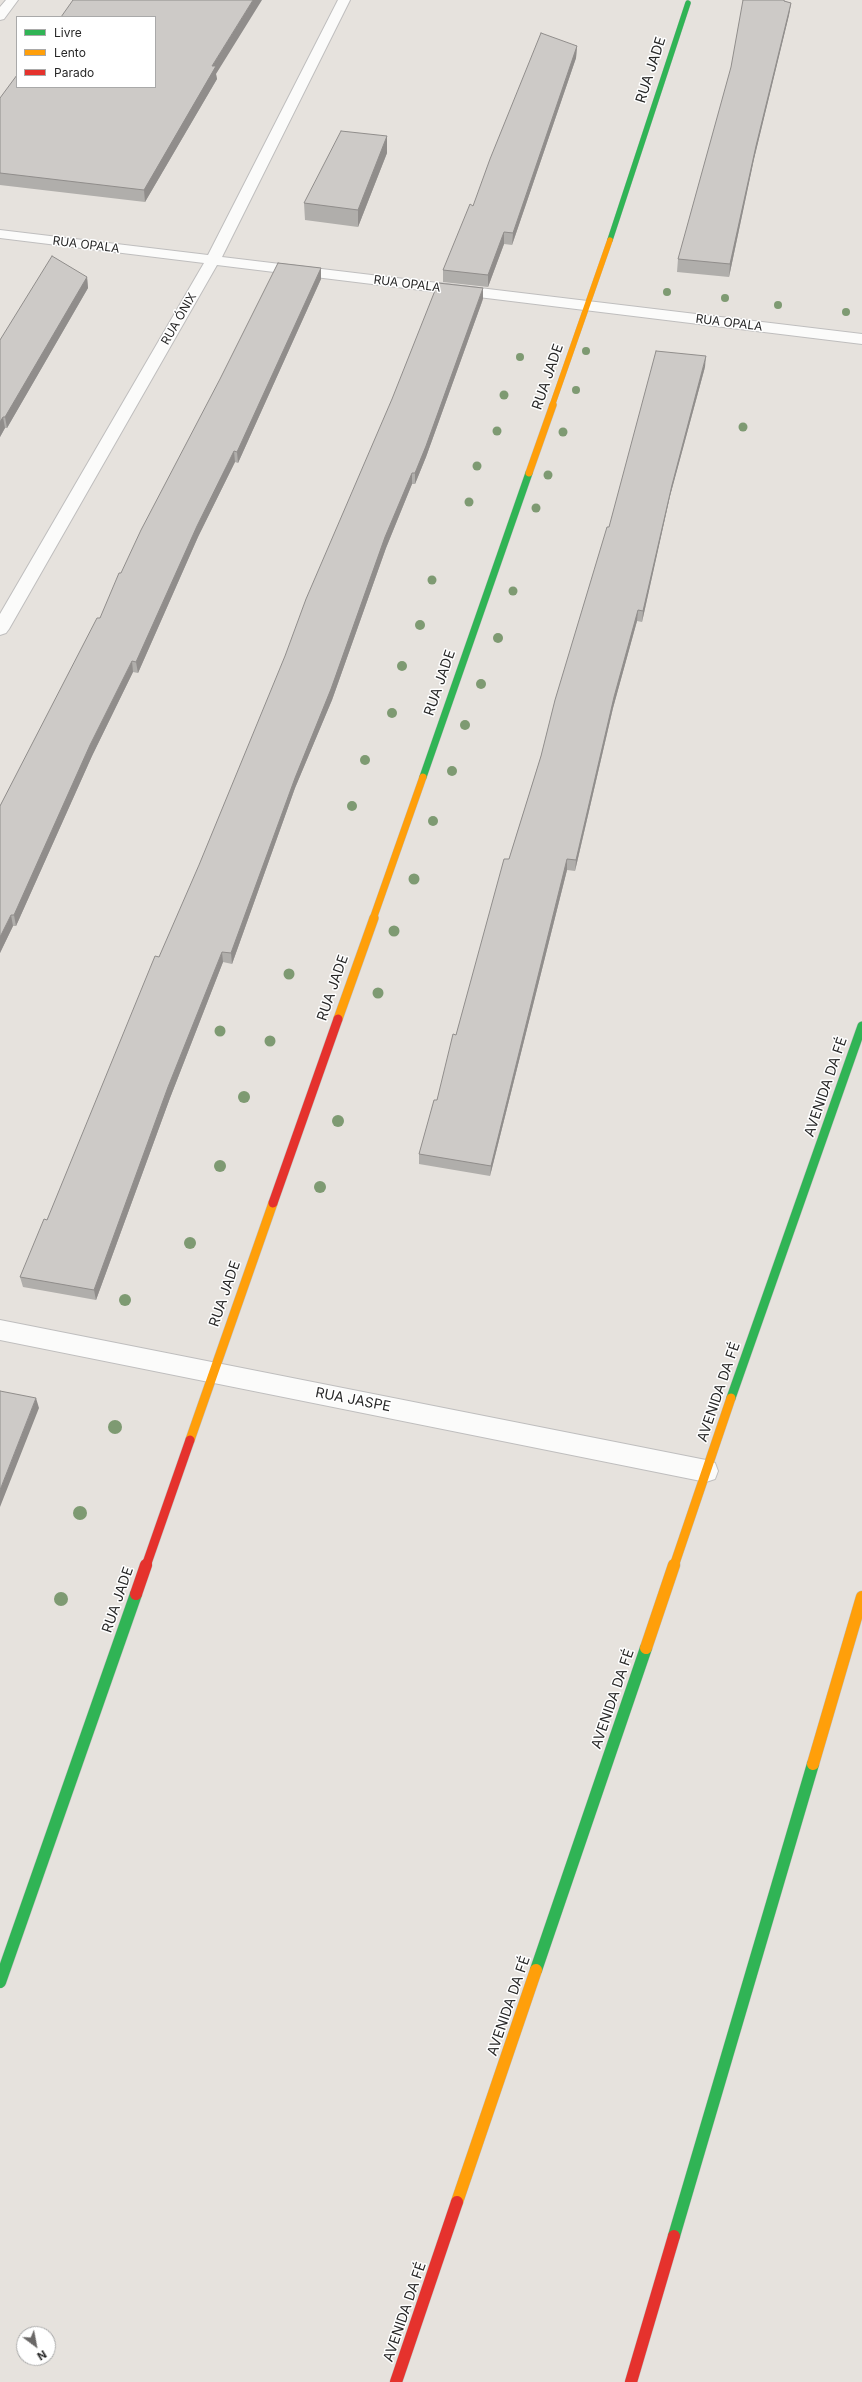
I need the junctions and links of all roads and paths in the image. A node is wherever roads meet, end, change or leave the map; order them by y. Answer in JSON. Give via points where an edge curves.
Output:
{"nodes":[{"id":1,"x":12,"y":0,"type":"edge"},
{"id":2,"x":344,"y":0,"type":"edge"},
{"id":3,"x":688,"y":3,"type":"dead end"},
{"id":4,"x":0,"y":16,"type":"edge"},
{"id":5,"x":0,"y":234,"type":"edge"},
{"id":6,"x":213,"y":260,"type":"junction"},
{"id":7,"x":588,"y":306,"type":"junction"},
{"id":8,"x":862,"y":339,"type":"edge"},
{"id":9,"x":0,"y":629,"type":"edge"},
{"id":10,"x":862,"y":1026,"type":"edge"},
{"id":11,"x":0,"y":1330,"type":"edge"},
{"id":12,"x":212,"y":1372,"type":"junction"},
{"id":13,"x":706,"y":1470,"type":"junction"},
{"id":14,"x":862,"y":1597,"type":"edge"},
{"id":15,"x":0,"y":1982,"type":"edge"},
{"id":16,"x":396,"y":2382,"type":"edge"},
{"id":17,"x":631,"y":2382,"type":"edge"}],
"edges":[{"from":1,"to":4,"type":"street"},
{"from":2,"to":6,"type":"street","name":"RUA ÓNIX"},
{"from":3,"to":7,"type":"street","name":"RUA JADE"},
{"from":5,"to":6,"type":"street","name":"RUA OPALA"},
{"from":6,"to":7,"type":"street","name":"RUA OPALA"},
{"from":6,"to":9,"type":"street","name":"RUA ÓNIX"},
{"from":7,"to":8,"type":"street","name":"RUA OPALA"},
{"from":7,"to":12,"type":"street","name":"RUA JADE"},
{"from":10,"to":13,"type":"street","name":"AVENIDA DA FÉ"},
{"from":11,"to":12,"type":"street","name":"RUA JASPE"},
{"from":12,"to":13,"type":"street","name":"RUA JASPE"},
{"from":12,"to":15,"type":"street","name":"RUA JADE"},
{"from":13,"to":16,"type":"street","name":"AVENIDA DA FÉ"},
{"from":14,"to":17,"type":"street"}]}
